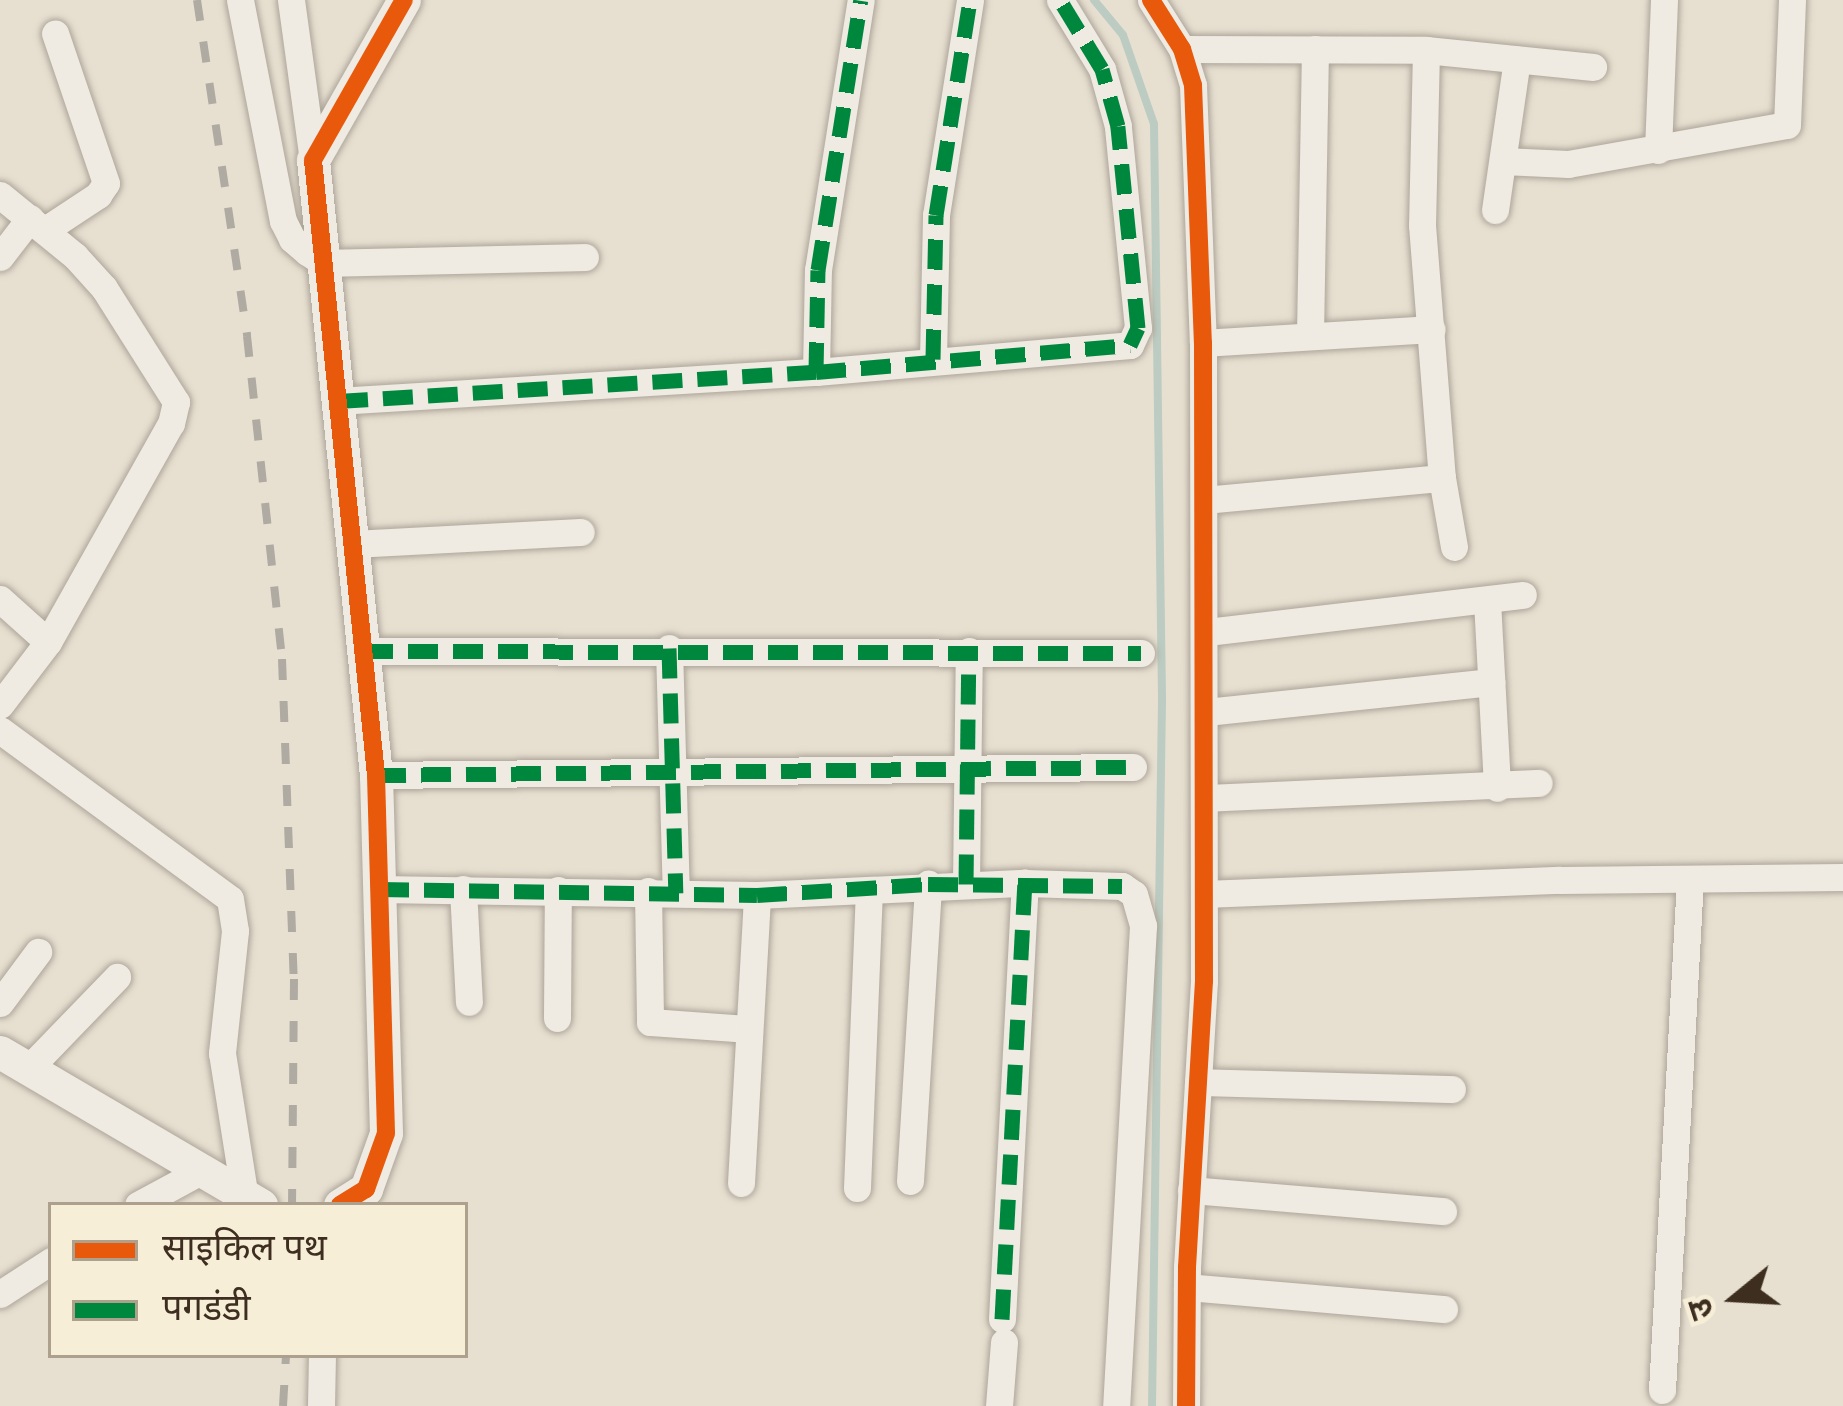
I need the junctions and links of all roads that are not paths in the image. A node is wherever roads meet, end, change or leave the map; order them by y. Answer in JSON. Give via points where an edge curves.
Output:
{"nodes":[{"id":1,"x":240,"y":0,"type":"edge"},
{"id":2,"x":291,"y":0,"type":"edge"},
{"id":3,"x":404,"y":0,"type":"edge"},
{"id":4,"x":861,"y":0,"type":"edge"},
{"id":5,"x":1060,"y":0,"type":"edge"},
{"id":6,"x":1151,"y":0,"type":"edge"},
{"id":7,"x":1664,"y":0,"type":"edge"},
{"id":8,"x":1792,"y":0,"type":"edge"},
{"id":9,"x":970,"y":1,"type":"edge"},
{"id":10,"x":55,"y":33,"type":"dead end"},
{"id":11,"x":1181,"y":49,"type":"junction"},
{"id":12,"x":1315,"y":50,"type":"junction"},
{"id":13,"x":1426,"y":50,"type":"junction"},
{"id":14,"x":1517,"y":60,"type":"junction"},
{"id":15,"x":1592,"y":68,"type":"dead end"},
{"id":16,"x":1658,"y":150,"type":"junction"},
{"id":17,"x":1503,"y":161,"type":"junction"},
{"id":18,"x":315,"y":173,"type":"junction"},
{"id":19,"x":0,"y":195,"type":"edge"},
{"id":20,"x":1495,"y":210,"type":"dead end"},
{"id":21,"x":37,"y":224,"type":"junction"},
{"id":22,"x":585,"y":256,"type":"dead end"},
{"id":23,"x":0,"y":257,"type":"edge"},
{"id":24,"x":324,"y":263,"type":"junction"},
{"id":25,"x":1432,"y":328,"type":"junction"},
{"id":26,"x":1310,"y":335,"type":"junction"},
{"id":27,"x":1203,"y":343,"type":"junction"},
{"id":28,"x":933,"y":359,"type":"junction"},
{"id":29,"x":816,"y":372,"type":"junction"},
{"id":30,"x":338,"y":401,"type":"junction"},
{"id":31,"x":1442,"y":478,"type":"junction"},
{"id":32,"x":1204,"y":500,"type":"junction"},
{"id":33,"x":581,"y":532,"type":"dead end"},
{"id":34,"x":352,"y":544,"type":"junction"},
{"id":35,"x":1454,"y":547,"type":"dead end"},
{"id":36,"x":1522,"y":595,"type":"dead end"},
{"id":37,"x":0,"y":599,"type":"edge"},
{"id":38,"x":1487,"y":601,"type":"junction"},
{"id":39,"x":1207,"y":632,"type":"junction"},
{"id":40,"x":48,"y":642,"type":"junction"},
{"id":41,"x":669,"y":648,"type":"junction"},
{"id":42,"x":363,"y":651,"type":"junction"},
{"id":43,"x":969,"y":651,"type":"junction"},
{"id":44,"x":1141,"y":653,"type":"dead end"},
{"id":45,"x":1491,"y":682,"type":"junction"},
{"id":46,"x":0,"y":705,"type":"edge"},
{"id":47,"x":1206,"y":712,"type":"junction"},
{"id":48,"x":0,"y":730,"type":"edge"},
{"id":49,"x":1133,"y":767,"type":"dead end"},
{"id":50,"x":670,"y":770,"type":"junction"},
{"id":51,"x":970,"y":770,"type":"junction"},
{"id":52,"x":376,"y":775,"type":"junction"},
{"id":53,"x":1539,"y":783,"type":"dead end"},
{"id":54,"x":1497,"y":788,"type":"junction"},
{"id":55,"x":1205,"y":798,"type":"junction"},
{"id":56,"x":1843,"y":877,"type":"edge"},
{"id":57,"x":1690,"y":879,"type":"junction"},
{"id":58,"x":928,"y":884,"type":"junction"},
{"id":59,"x":966,"y":884,"type":"junction"},
{"id":60,"x":1024,"y":884,"type":"junction"},
{"id":61,"x":380,"y":889,"type":"junction"},
{"id":62,"x":464,"y":889,"type":"junction"},
{"id":63,"x":558,"y":890,"type":"junction"},
{"id":64,"x":869,"y":890,"type":"junction"},
{"id":65,"x":662,"y":892,"type":"junction"},
{"id":66,"x":1204,"y":894,"type":"junction"},
{"id":67,"x":757,"y":896,"type":"junction"},
{"id":68,"x":38,"y":952,"type":"dead end"},
{"id":69,"x":117,"y":977,"type":"dead end"},
{"id":70,"x":469,"y":1002,"type":"dead end"},
{"id":71,"x":0,"y":1003,"type":"edge"},
{"id":72,"x":557,"y":1018,"type":"dead end"},
{"id":73,"x":748,"y":1029,"type":"junction"},
{"id":74,"x":9,"y":1052,"type":"edge"},
{"id":75,"x":1198,"y":1082,"type":"junction"},
{"id":76,"x":1452,"y":1089,"type":"dead end"},
{"id":77,"x":199,"y":1172,"type":"junction"},
{"id":78,"x":910,"y":1181,"type":"dead end"},
{"id":79,"x":741,"y":1183,"type":"dead end"},
{"id":80,"x":857,"y":1188,"type":"dead end"},
{"id":81,"x":1191,"y":1190,"type":"junction"},
{"id":82,"x":253,"y":1201,"type":"edge"},
{"id":83,"x":144,"y":1202,"type":"edge"},
{"id":84,"x":345,"y":1202,"type":"edge"},
{"id":85,"x":1444,"y":1211,"type":"dead end"},
{"id":86,"x":48,"y":1264,"type":"edge"},
{"id":87,"x":1186,"y":1287,"type":"junction"},
{"id":88,"x":0,"y":1294,"type":"edge"},
{"id":89,"x":1444,"y":1309,"type":"dead end"},
{"id":90,"x":322,"y":1358,"type":"edge"},
{"id":91,"x":1662,"y":1390,"type":"dead end"},
{"id":92,"x":321,"y":1406,"type":"edge"},
{"id":93,"x":1000,"y":1406,"type":"edge"},
{"id":94,"x":1116,"y":1406,"type":"edge"},
{"id":95,"x":1186,"y":1406,"type":"edge"}],
"edges":[{"from":1,"to":24,"type":"street","via":[[283,221],[292,239]]},
{"from":2,"to":18,"type":"street"},
{"from":3,"to":18,"type":"street","via":[[313,160]]},
{"from":4,"to":29,"type":"street","via":[[818,270]]},
{"from":5,"to":28,"type":"street","via":[[1102,69],[1118,126],[1136,339],[1117,349]]},
{"from":6,"to":11,"type":"street"},
{"from":7,"to":16,"type":"street"},
{"from":8,"to":16,"type":"street","via":[[1787,125]]},
{"from":9,"to":28,"type":"street","via":[[934,234]]},
{"from":10,"to":21,"type":"street","via":[[106,183],[98,195]]},
{"from":11,"to":12,"type":"street"},
{"from":11,"to":27,"type":"street","via":[[1196,111]]},
{"from":12,"to":13,"type":"street"},
{"from":12,"to":26,"type":"street"},
{"from":13,"to":14,"type":"street"},
{"from":13,"to":25,"type":"street","via":[[1423,225]]},
{"from":14,"to":15,"type":"street"},
{"from":14,"to":17,"type":"street"},
{"from":16,"to":17,"type":"street","via":[[1568,164]]},
{"from":17,"to":20,"type":"street"},
{"from":18,"to":24,"type":"street"},
{"from":19,"to":21,"type":"street"},
{"from":21,"to":23,"type":"street"},
{"from":21,"to":40,"type":"street","via":[[104,288],[176,402]]},
{"from":22,"to":24,"type":"street"},
{"from":24,"to":30,"type":"street"},
{"from":25,"to":26,"type":"street"},
{"from":25,"to":31,"type":"street"},
{"from":26,"to":27,"type":"street"},
{"from":27,"to":32,"type":"street"},
{"from":28,"to":29,"type":"street"},
{"from":29,"to":30,"type":"street"},
{"from":30,"to":34,"type":"street"},
{"from":31,"to":32,"type":"street"},
{"from":31,"to":35,"type":"street"},
{"from":32,"to":39,"type":"street"},
{"from":33,"to":34,"type":"street"},
{"from":34,"to":42,"type":"street"},
{"from":36,"to":38,"type":"street"},
{"from":37,"to":40,"type":"street"},
{"from":38,"to":39,"type":"street"},
{"from":38,"to":45,"type":"street"},
{"from":39,"to":47,"type":"street"},
{"from":40,"to":46,"type":"street"},
{"from":41,"to":42,"type":"street"},
{"from":41,"to":43,"type":"street"},
{"from":41,"to":50,"type":"street"},
{"from":42,"to":52,"type":"street"},
{"from":43,"to":44,"type":"street"},
{"from":43,"to":51,"type":"street"},
{"from":45,"to":47,"type":"street"},
{"from":45,"to":54,"type":"street"},
{"from":47,"to":55,"type":"street"},
{"from":48,"to":82,"type":"street","via":[[230,899],[235,932],[222,1053]]},
{"from":49,"to":51,"type":"street"},
{"from":50,"to":51,"type":"street"},
{"from":50,"to":52,"type":"street"},
{"from":50,"to":65,"type":"street"},
{"from":51,"to":59,"type":"street"},
{"from":52,"to":61,"type":"street"},
{"from":53,"to":54,"type":"street"},
{"from":54,"to":55,"type":"street"},
{"from":55,"to":66,"type":"street"},
{"from":56,"to":57,"type":"street"},
{"from":57,"to":66,"type":"street"},
{"from":57,"to":91,"type":"street"},
{"from":58,"to":59,"type":"street"},
{"from":58,"to":64,"type":"street"},
{"from":58,"to":78,"type":"street"},
{"from":59,"to":60,"type":"street"},
{"from":60,"to":93,"type":"street"},
{"from":60,"to":94,"type":"street","via":[[1122,886],[1142,911]]},
{"from":61,"to":62,"type":"street"},
{"from":61,"to":84,"type":"street","via":[[386,1133],[366,1189]]},
{"from":62,"to":63,"type":"street"},
{"from":62,"to":70,"type":"street"},
{"from":63,"to":65,"type":"street"},
{"from":63,"to":72,"type":"street"},
{"from":64,"to":67,"type":"street"},
{"from":64,"to":80,"type":"street"},
{"from":65,"to":67,"type":"street"},
{"from":65,"to":73,"type":"street","via":[[650,1022]]},
{"from":66,"to":75,"type":"street"},
{"from":67,"to":73,"type":"street"},
{"from":68,"to":71,"type":"street"},
{"from":69,"to":74,"type":"street"},
{"from":73,"to":79,"type":"street"},
{"from":74,"to":77,"type":"street"},
{"from":75,"to":76,"type":"street"},
{"from":75,"to":81,"type":"street"},
{"from":77,"to":82,"type":"street"},
{"from":77,"to":83,"type":"street"},
{"from":81,"to":85,"type":"street"},
{"from":81,"to":87,"type":"street"},
{"from":86,"to":88,"type":"street"},
{"from":87,"to":89,"type":"street"},
{"from":87,"to":95,"type":"street"},
{"from":90,"to":92,"type":"street"}]}
